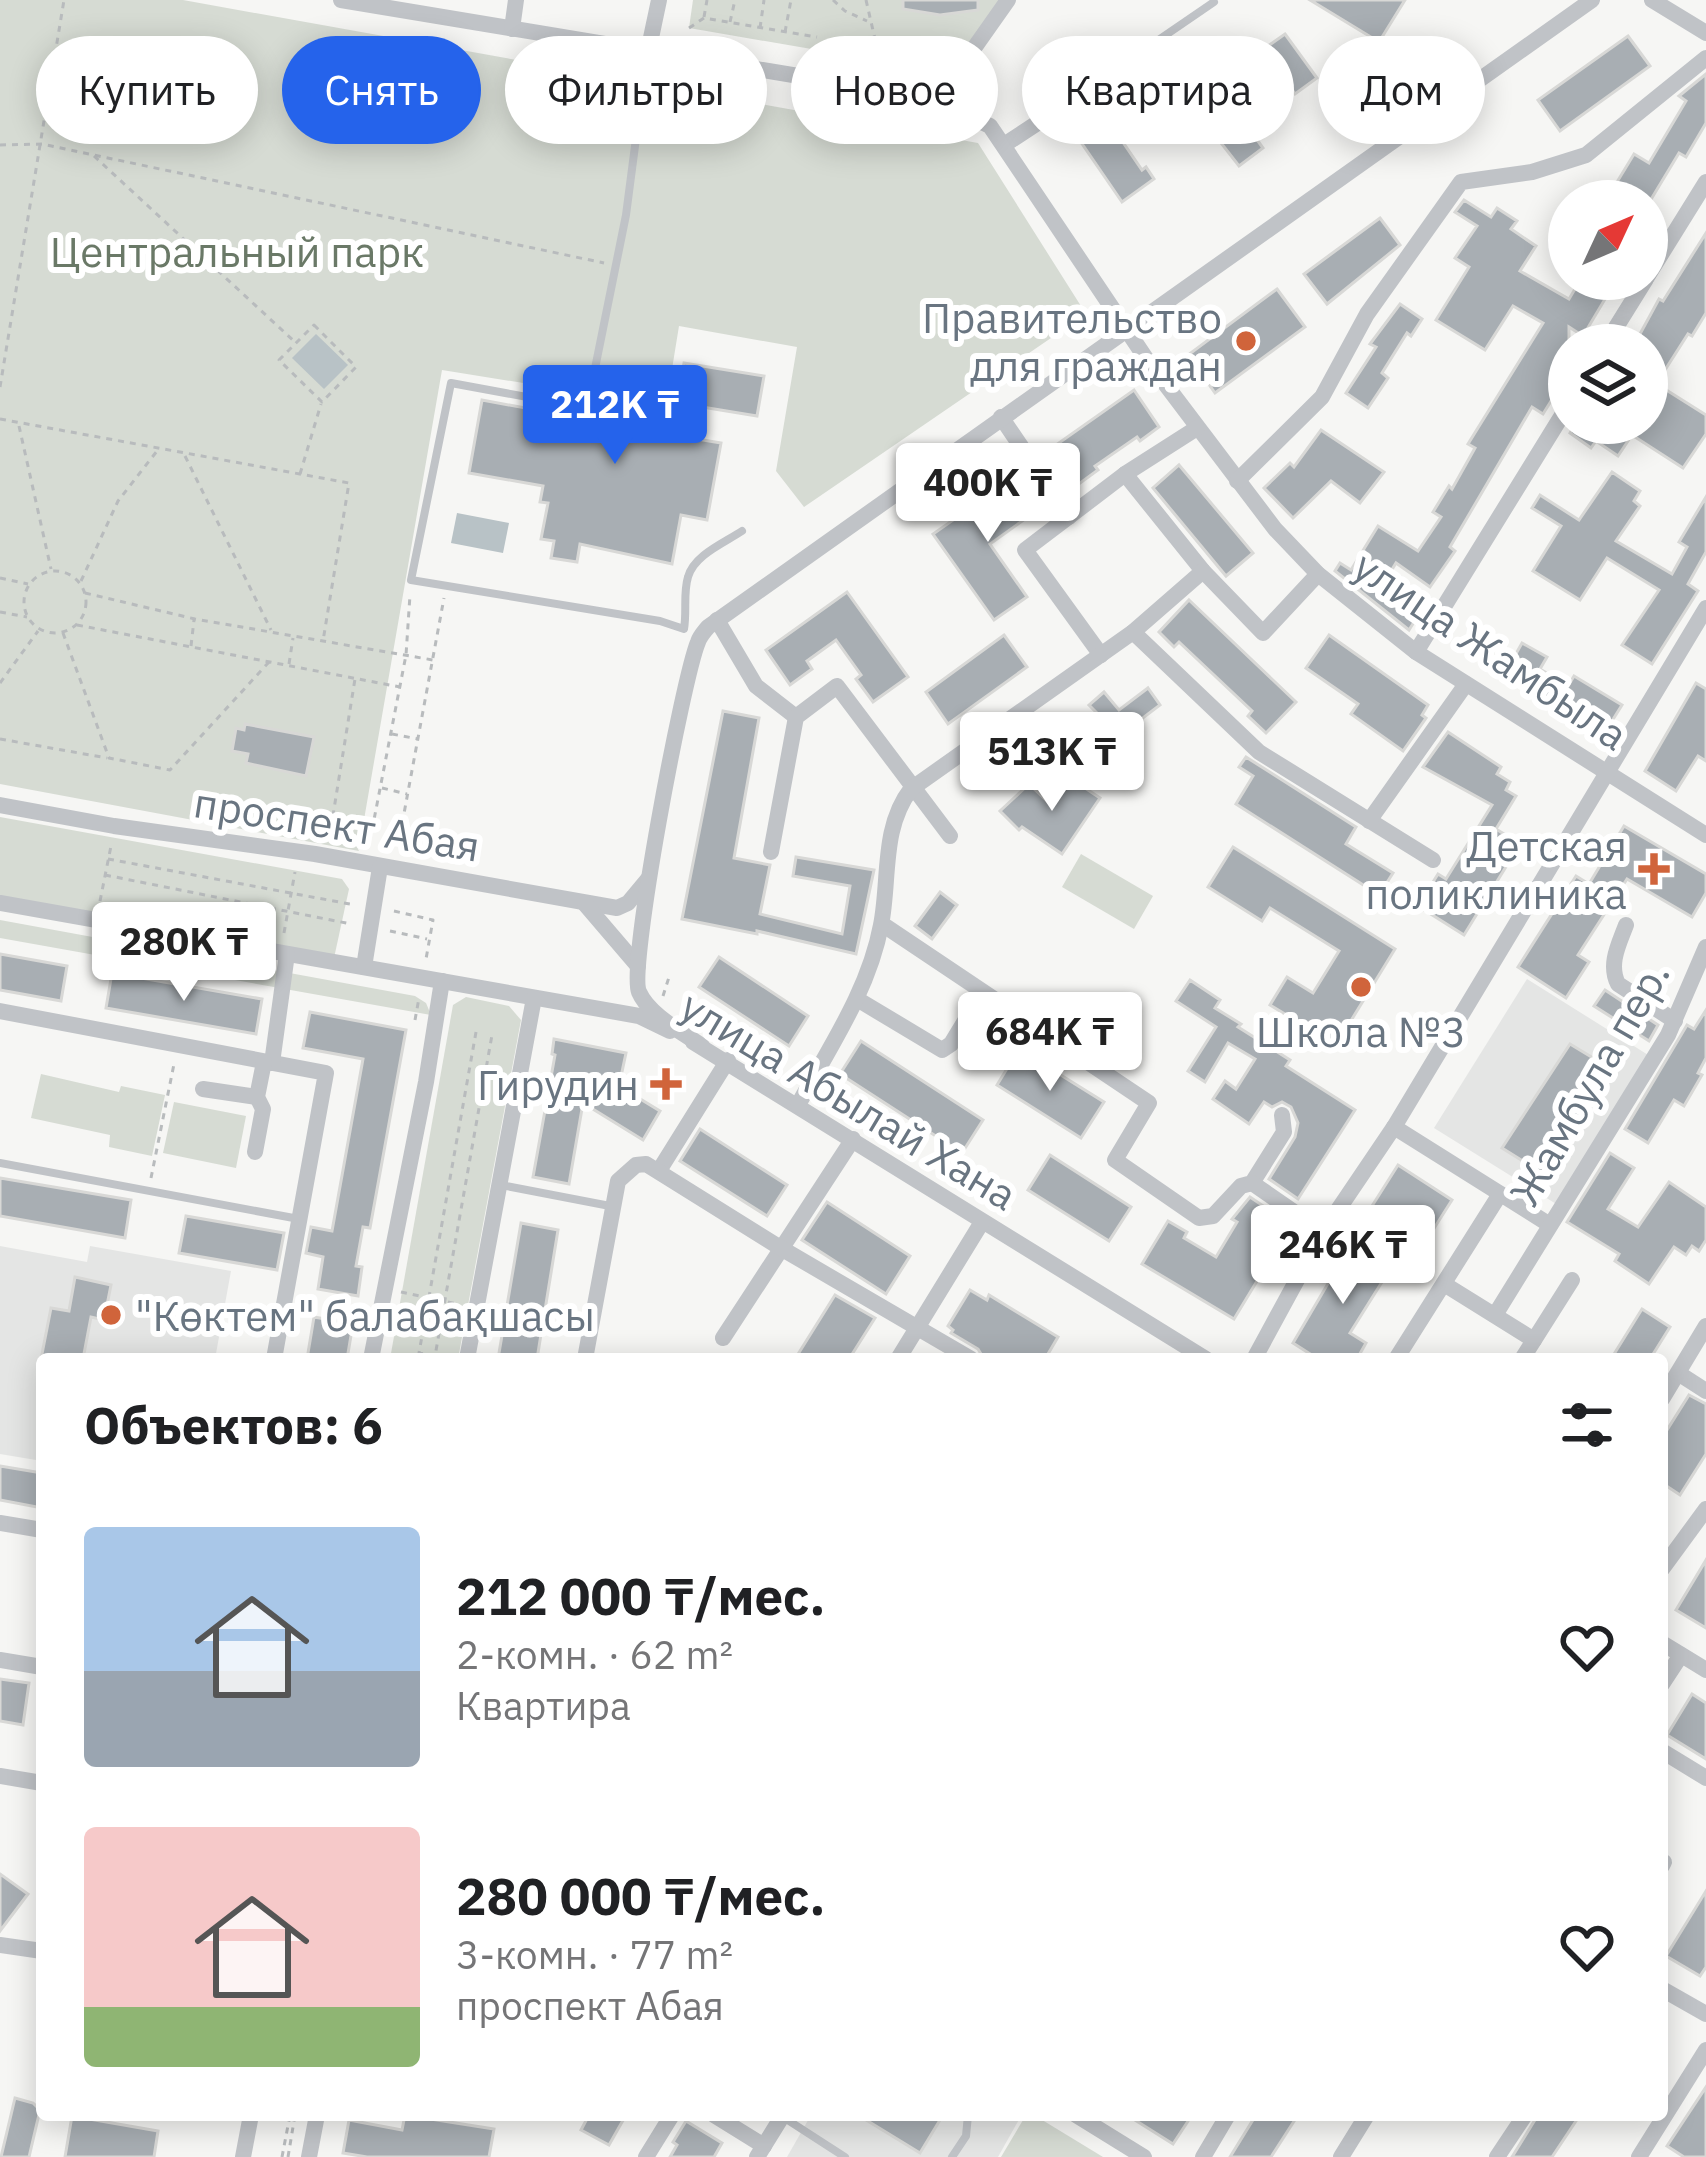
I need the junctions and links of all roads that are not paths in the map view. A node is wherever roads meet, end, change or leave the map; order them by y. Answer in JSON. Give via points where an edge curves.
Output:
{"nodes":[{"id":1,"x":341,"y":0,"type":"edge"},
{"id":2,"x":516,"y":0,"type":"edge"},
{"id":3,"x":659,"y":0,"type":"edge"},
{"id":4,"x":1008,"y":0,"type":"edge"},
{"id":5,"x":1592,"y":0,"type":"edge"},
{"id":6,"x":1652,"y":0,"type":"edge"},
{"id":7,"x":1214,"y":2,"type":"edge"},
{"id":8,"x":512,"y":29,"type":"junction"},
{"id":9,"x":1706,"y":33,"type":"edge"},
{"id":10,"x":553,"y":36,"type":"edge"},
{"id":11,"x":651,"y":36,"type":"edge"},
{"id":12,"x":982,"y":36,"type":"edge"},
{"id":13,"x":1164,"y":36,"type":"edge"},
{"id":14,"x":1706,"y":58,"type":"edge"},
{"id":15,"x":1022,"y":133,"type":"edge"},
{"id":16,"x":998,"y":136,"type":"edge"},
{"id":17,"x":636,"y":144,"type":"edge"},
{"id":18,"x":1004,"y":145,"type":"junction"},
{"id":19,"x":1706,"y":182,"type":"edge"},
{"id":20,"x":1668,"y":244,"type":"edge"},
{"id":21,"x":1125,"y":329,"type":"junction"},
{"id":22,"x":1001,"y":417,"type":"junction"},
{"id":23,"x":1196,"y":428,"type":"junction"},
{"id":24,"x":1548,"y":438,"type":"edge"},
{"id":25,"x":1125,"y":473,"type":"junction"},
{"id":26,"x":1237,"y":481,"type":"junction"},
{"id":27,"x":1070,"y":517,"type":"junction"},
{"id":28,"x":742,"y":532,"type":"dead end"},
{"id":29,"x":1203,"y":571,"type":"junction"},
{"id":30,"x":1318,"y":574,"type":"junction"},
{"id":31,"x":1706,"y":608,"type":"edge"},
{"id":32,"x":717,"y":620,"type":"junction"},
{"id":33,"x":1133,"y":632,"type":"junction"},
{"id":34,"x":691,"y":634,"type":"junction"},
{"id":35,"x":1416,"y":652,"type":"junction"},
{"id":36,"x":1101,"y":655,"type":"junction"},
{"id":37,"x":1466,"y":684,"type":"junction"},
{"id":38,"x":796,"y":717,"type":"junction"},
{"id":39,"x":1606,"y":773,"type":"junction"},
{"id":40,"x":911,"y":789,"type":"junction"},
{"id":41,"x":0,"y":806,"type":"edge"},
{"id":42,"x":1369,"y":821,"type":"junction"},
{"id":43,"x":1706,"y":835,"type":"edge"},
{"id":44,"x":950,"y":836,"type":"dead end"},
{"id":45,"x":771,"y":852,"type":"dead end"},
{"id":46,"x":1433,"y":860,"type":"dead end"},
{"id":47,"x":380,"y":867,"type":"junction"},
{"id":48,"x":649,"y":878,"type":"junction"},
{"id":49,"x":0,"y":903,"type":"edge"},
{"id":50,"x":584,"y":903,"type":"junction"},
{"id":51,"x":882,"y":924,"type":"junction"},
{"id":52,"x":1626,"y":925,"type":"dead end"},
{"id":53,"x":1706,"y":947,"type":"edge"},
{"id":54,"x":284,"y":953,"type":"junction"},
{"id":55,"x":638,"y":966,"type":"junction"},
{"id":56,"x":364,"y":967,"type":"junction"},
{"id":57,"x":442,"y":981,"type":"junction"},
{"id":58,"x":982,"y":993,"type":"junction"},
{"id":59,"x":534,"y":998,"type":"junction"},
{"id":60,"x":856,"y":999,"type":"junction"},
{"id":61,"x":0,"y":1011,"type":"edge"},
{"id":62,"x":1675,"y":1021,"type":"junction"},
{"id":63,"x":702,"y":1046,"type":"junction"},
{"id":64,"x":728,"y":1060,"type":"junction"},
{"id":65,"x":268,"y":1062,"type":"junction"},
{"id":66,"x":203,"y":1090,"type":"dead end"},
{"id":67,"x":256,"y":1097,"type":"junction"},
{"id":68,"x":798,"y":1105,"type":"junction"},
{"id":69,"x":1282,"y":1115,"type":"dead end"},
{"id":70,"x":1394,"y":1127,"type":"junction"},
{"id":71,"x":853,"y":1139,"type":"junction"},
{"id":72,"x":255,"y":1152,"type":"dead end"},
{"id":73,"x":0,"y":1163,"type":"edge"},
{"id":74,"x":660,"y":1169,"type":"junction"},
{"id":75,"x":1252,"y":1184,"type":"junction"},
{"id":76,"x":500,"y":1185,"type":"junction"},
{"id":77,"x":1500,"y":1194,"type":"junction"},
{"id":78,"x":613,"y":1207,"type":"junction"},
{"id":79,"x":300,"y":1219,"type":"junction"},
{"id":80,"x":982,"y":1222,"type":"junction"},
{"id":81,"x":1550,"y":1226,"type":"junction"},
{"id":82,"x":1323,"y":1232,"type":"junction"},
{"id":83,"x":779,"y":1247,"type":"junction"},
{"id":84,"x":1572,"y":1280,"type":"dead end"},
{"id":85,"x":1444,"y":1284,"type":"junction"},
{"id":86,"x":1495,"y":1316,"type":"junction"},
{"id":87,"x":917,"y":1326,"type":"junction"},
{"id":88,"x":1706,"y":1326,"type":"edge"},
{"id":89,"x":723,"y":1338,"type":"dead end"},
{"id":90,"x":1534,"y":1340,"type":"junction"},
{"id":91,"x":275,"y":1353,"type":"edge"},
{"id":92,"x":372,"y":1353,"type":"edge"},
{"id":93,"x":468,"y":1353,"type":"edge"},
{"id":94,"x":586,"y":1353,"type":"edge"},
{"id":95,"x":901,"y":1353,"type":"edge"},
{"id":96,"x":961,"y":1353,"type":"edge"},
{"id":97,"x":1196,"y":1353,"type":"edge"},
{"id":98,"x":1257,"y":1353,"type":"edge"},
{"id":99,"x":1400,"y":1353,"type":"edge"},
{"id":100,"x":1526,"y":1353,"type":"edge"},
{"id":101,"x":1678,"y":1373,"type":"junction"},
{"id":102,"x":1668,"y":1389,"type":"edge"},
{"id":103,"x":1706,"y":1391,"type":"edge"},
{"id":104,"x":1706,"y":1509,"type":"edge"},
{"id":105,"x":0,"y":1523,"type":"edge"},
{"id":106,"x":36,"y":1529,"type":"edge"},
{"id":107,"x":1699,"y":1529,"type":"edge"},
{"id":108,"x":1668,"y":1563,"type":"edge"},
{"id":109,"x":1668,"y":1647,"type":"edge"},
{"id":110,"x":1682,"y":1655,"type":"junction"},
{"id":111,"x":0,"y":1660,"type":"edge"},
{"id":112,"x":36,"y":1666,"type":"edge"},
{"id":113,"x":1706,"y":1670,"type":"edge"},
{"id":114,"x":1668,"y":1675,"type":"edge"},
{"id":115,"x":1668,"y":1755,"type":"edge"},
{"id":116,"x":0,"y":1776,"type":"edge"},
{"id":117,"x":1706,"y":1778,"type":"edge"},
{"id":118,"x":36,"y":1782,"type":"edge"},
{"id":119,"x":0,"y":1946,"type":"edge"},
{"id":120,"x":36,"y":1950,"type":"edge"},
{"id":121,"x":1668,"y":1992,"type":"edge"},
{"id":122,"x":1706,"y":2014,"type":"edge"},
{"id":123,"x":1706,"y":2050,"type":"edge"},
{"id":124,"x":1668,"y":2111,"type":"edge"},
{"id":125,"x":250,"y":2121,"type":"edge"},
{"id":126,"x":316,"y":2121,"type":"edge"},
{"id":127,"x":668,"y":2121,"type":"edge"},
{"id":128,"x":722,"y":2121,"type":"edge"},
{"id":129,"x":779,"y":2121,"type":"edge"},
{"id":130,"x":790,"y":2121,"type":"edge"},
{"id":131,"x":967,"y":2121,"type":"edge"},
{"id":132,"x":1086,"y":2121,"type":"edge"},
{"id":133,"x":1224,"y":2121,"type":"edge"},
{"id":134,"x":1363,"y":2121,"type":"edge"},
{"id":135,"x":1521,"y":2121,"type":"edge"},
{"id":136,"x":1662,"y":2121,"type":"edge"},
{"id":137,"x":760,"y":2151,"type":"edge"},
{"id":138,"x":243,"y":2157,"type":"edge"},
{"id":139,"x":309,"y":2157,"type":"edge"},
{"id":140,"x":646,"y":2157,"type":"edge"},
{"id":141,"x":845,"y":2157,"type":"edge"},
{"id":142,"x":952,"y":2157,"type":"edge"},
{"id":143,"x":1144,"y":2157,"type":"edge"},
{"id":144,"x":1203,"y":2157,"type":"edge"},
{"id":145,"x":1341,"y":2157,"type":"edge"},
{"id":146,"x":1497,"y":2157,"type":"edge"},
{"id":147,"x":1639,"y":2157,"type":"edge"}],
"edges":[{"from":1,"to":8,"type":"street","name":"улица Жамбыла"},
{"from":2,"to":8,"type":"street"},
{"from":3,"to":11,"type":"street"},
{"from":4,"to":12,"type":"street"},
{"from":5,"to":21,"type":"street"},
{"from":6,"to":9,"type":"street"},
{"from":7,"to":13,"type":"lane"},
{"from":8,"to":10,"type":"street","name":"улица Жамбыла"},
{"from":14,"to":26,"type":"street","via":[[1586,154],[1455,188],[1367,314],[1322,397]]},
{"from":15,"to":18,"type":"street"},
{"from":16,"to":18,"type":"street","name":"улица Жамбыла"},
{"from":17,"to":34,"type":"lane","via":[[587,407],[451,383],[411,580],[660,621]]},
{"from":18,"to":21,"type":"street","name":"улица Жамбыла"},
{"from":19,"to":20,"type":"street"},
{"from":21,"to":22,"type":"street"},
{"from":21,"to":23,"type":"street","name":"улица Жамбыла"},
{"from":22,"to":27,"type":"street"},
{"from":22,"to":32,"type":"street"},
{"from":23,"to":25,"type":"street"},
{"from":23,"to":26,"type":"street","name":"улица Жамбыла"},
{"from":24,"to":35,"type":"street"},
{"from":25,"to":27,"type":"street"},
{"from":25,"to":29,"type":"street"},
{"from":26,"to":30,"type":"street","name":"улица Жамбыла"},
{"from":27,"to":36,"type":"street","via":[[1025,550]]},
{"from":28,"to":34,"type":"lane","via":[[691,571]]},
{"from":29,"to":30,"type":"street","via":[[1263,632]]},
{"from":29,"to":33,"type":"street"},
{"from":30,"to":35,"type":"street","name":"улица Жамбыла"},
{"from":31,"to":39,"type":"street"},
{"from":32,"to":34,"type":"street"},
{"from":32,"to":38,"type":"street","via":[[756,686]]},
{"from":33,"to":36,"type":"street"},
{"from":33,"to":42,"type":"street","via":[[1259,752]]},
{"from":34,"to":48,"type":"street"},
{"from":35,"to":37,"type":"street","name":"улица Жамбыла"},
{"from":36,"to":40,"type":"street"},
{"from":37,"to":39,"type":"street","name":"улица Жамбыла"},
{"from":37,"to":42,"type":"street"},
{"from":38,"to":40,"type":"street","via":[[837,686]]},
{"from":38,"to":45,"type":"street"},
{"from":39,"to":43,"type":"street","name":"улица Жамбыла"},
{"from":39,"to":70,"type":"street"},
{"from":40,"to":44,"type":"street"},
{"from":40,"to":51,"type":"street","via":[[888,854]]},
{"from":41,"to":47,"type":"street","name":"проспект Абая"},
{"from":42,"to":46,"type":"street"},
{"from":47,"to":50,"type":"street","name":"проспект Абая"},
{"from":47,"to":56,"type":"street"},
{"from":48,"to":50,"type":"street","name":"проспект Абая","via":[[621,908]]},
{"from":48,"to":55,"type":"street"},
{"from":49,"to":54,"type":"street"},
{"from":50,"to":55,"type":"street"},
{"from":51,"to":58,"type":"street"},
{"from":51,"to":60,"type":"street"},
{"from":52,"to":62,"type":"street","via":[[1612,968],[1618,984]]},
{"from":53,"to":62,"type":"street","name":"Жамбула пер."},
{"from":54,"to":56,"type":"street"},
{"from":54,"to":65,"type":"street"},
{"from":55,"to":63,"type":"street","via":[[640,994]]},
{"from":56,"to":57,"type":"street"},
{"from":57,"to":59,"type":"street"},
{"from":57,"to":92,"type":"street"},
{"from":58,"to":60,"type":"street","via":[[942,1050]]},
{"from":58,"to":75,"type":"street","via":[[1149,1103],[1115,1160],[1205,1220]]},
{"from":59,"to":63,"type":"street","name":"улица Абылай Хана","via":[[639,1016]]},
{"from":59,"to":76,"type":"street"},
{"from":60,"to":68,"type":"street"},
{"from":61,"to":65,"type":"street"},
{"from":62,"to":81,"type":"street","name":"Жамбула пер."},
{"from":63,"to":64,"type":"street","name":"улица Абылай Хана"},
{"from":64,"to":68,"type":"street","name":"улица Абылай Хана"},
{"from":64,"to":74,"type":"street"},
{"from":65,"to":67,"type":"street"},
{"from":65,"to":79,"type":"street","via":[[326,1073]]},
{"from":66,"to":67,"type":"street"},
{"from":67,"to":72,"type":"street","via":[[263,1109]]},
{"from":68,"to":71,"type":"street","name":"улица Абылай Хана"},
{"from":69,"to":75,"type":"street","via":[[1284,1132]]},
{"from":70,"to":77,"type":"street"},
{"from":70,"to":82,"type":"street"},
{"from":71,"to":80,"type":"street","name":"улица Абылай Хана"},
{"from":71,"to":83,"type":"street"},
{"from":73,"to":79,"type":"lane"},
{"from":74,"to":78,"type":"street","via":[[628,1170]]},
{"from":74,"to":83,"type":"street"},
{"from":75,"to":82,"type":"street"},
{"from":76,"to":78,"type":"lane"},
{"from":76,"to":93,"type":"street"},
{"from":77,"to":81,"type":"street"},
{"from":77,"to":85,"type":"street"},
{"from":78,"to":94,"type":"street"},
{"from":79,"to":91,"type":"street"},
{"from":80,"to":87,"type":"street"},
{"from":80,"to":97,"type":"street","name":"улица Абылай Хана"},
{"from":81,"to":86,"type":"street","name":"Жамбула пер."},
{"from":82,"to":98,"type":"street"},
{"from":83,"to":87,"type":"street"},
{"from":83,"to":89,"type":"street"},
{"from":84,"to":90,"type":"street"},
{"from":85,"to":86,"type":"street"},
{"from":85,"to":99,"type":"street"},
{"from":86,"to":90,"type":"street"},
{"from":87,"to":95,"type":"street"},
{"from":87,"to":96,"type":"street"},
{"from":88,"to":101,"type":"street"},
{"from":90,"to":100,"type":"street"},
{"from":101,"to":102,"type":"street"},
{"from":101,"to":103,"type":"street"},
{"from":104,"to":107,"type":"street"},
{"from":105,"to":106,"type":"street"},
{"from":107,"to":108,"type":"street"},
{"from":109,"to":110,"type":"street"},
{"from":110,"to":113,"type":"street"},
{"from":110,"to":114,"type":"street"},
{"from":111,"to":112,"type":"street"},
{"from":115,"to":117,"type":"street"},
{"from":116,"to":118,"type":"street"},
{"from":119,"to":120,"type":"street"},
{"from":121,"to":122,"type":"street"},
{"from":123,"to":124,"type":"street"},
{"from":125,"to":138,"type":"street"},
{"from":126,"to":139,"type":"street"},
{"from":127,"to":140,"type":"street"},
{"from":128,"to":137,"type":"street"},
{"from":129,"to":137,"type":"street"},
{"from":130,"to":141,"type":"lane"},
{"from":131,"to":142,"type":"lane"},
{"from":132,"to":143,"type":"street"},
{"from":133,"to":144,"type":"street"},
{"from":134,"to":145,"type":"street"},
{"from":135,"to":146,"type":"street"},
{"from":136,"to":147,"type":"street"}]}
